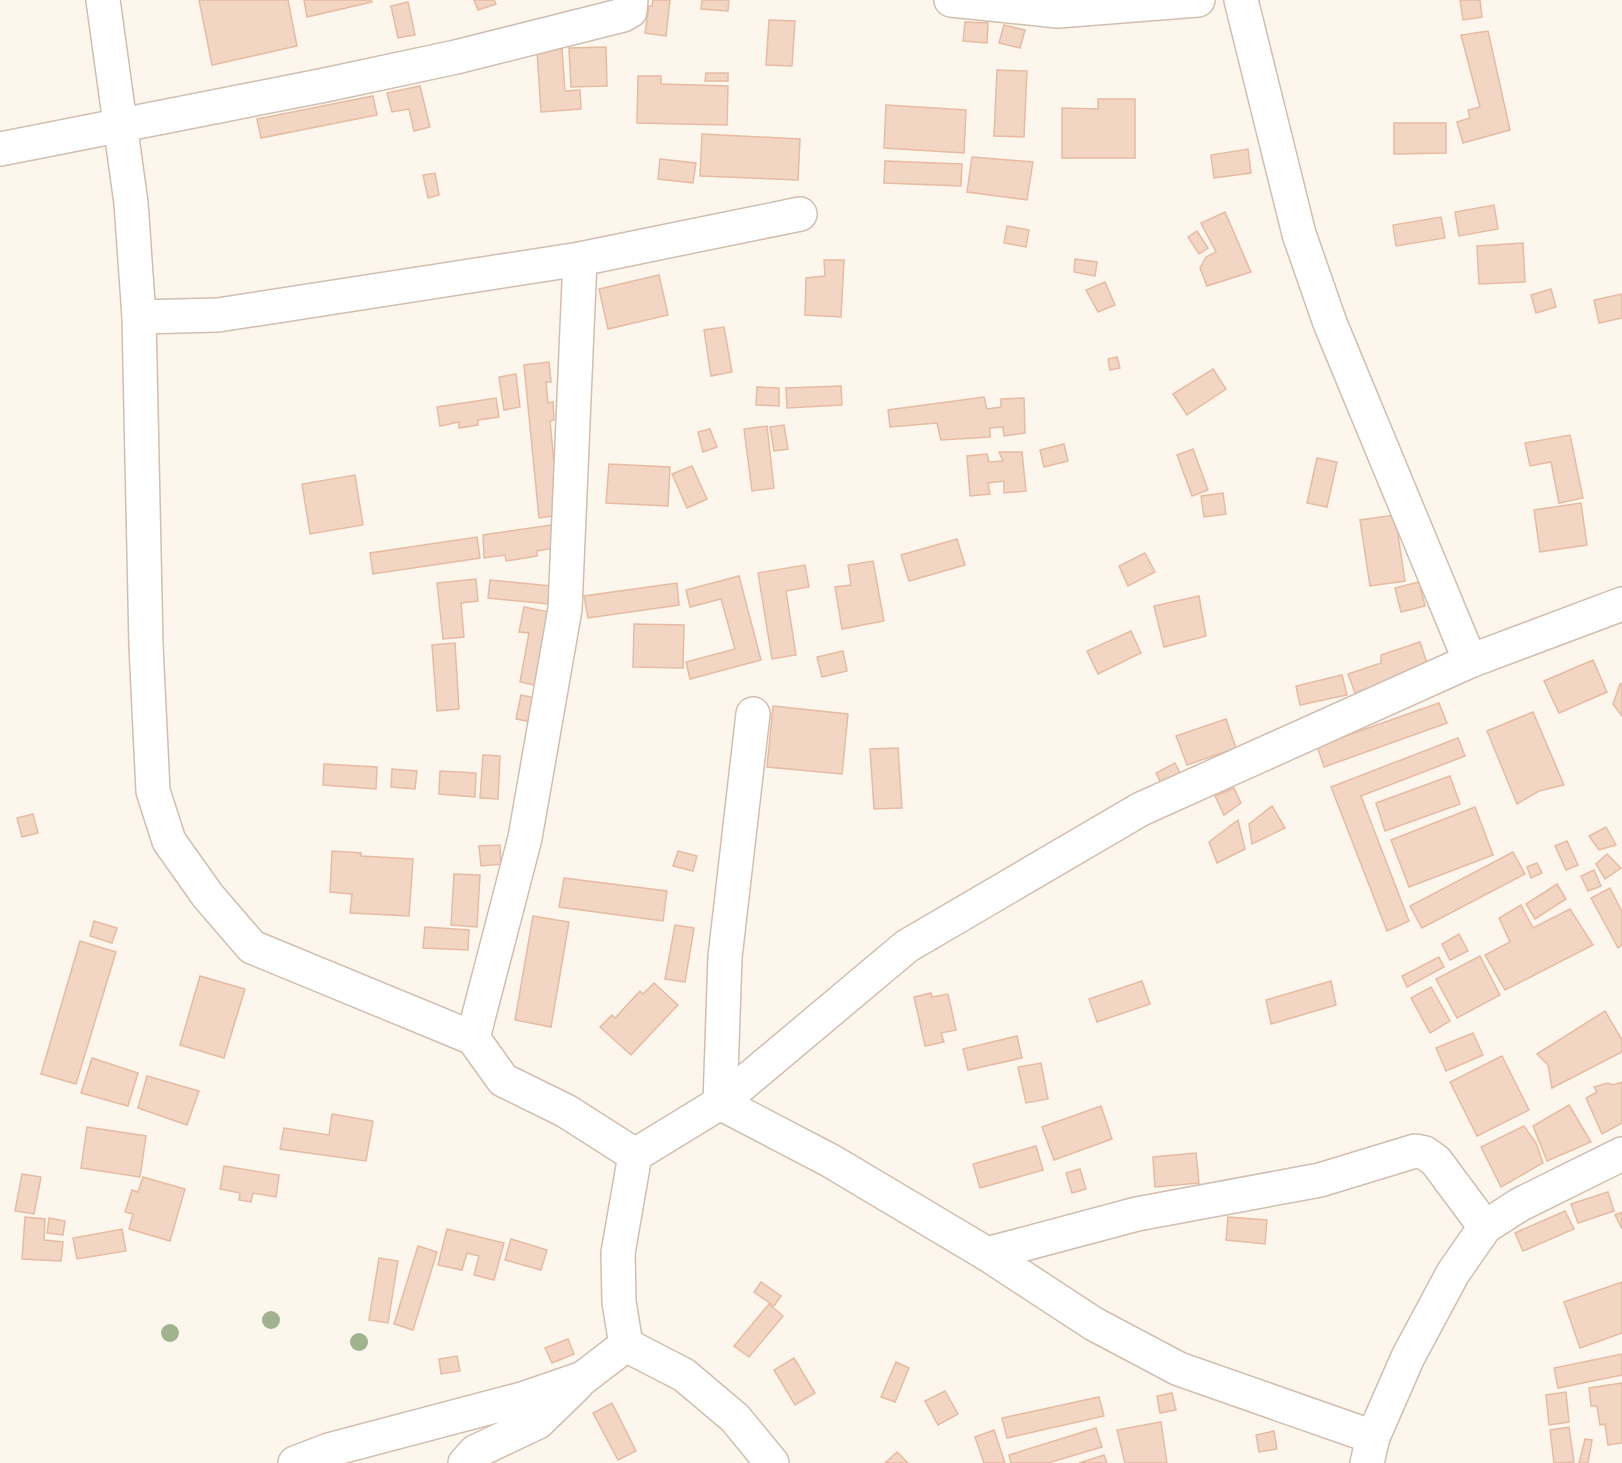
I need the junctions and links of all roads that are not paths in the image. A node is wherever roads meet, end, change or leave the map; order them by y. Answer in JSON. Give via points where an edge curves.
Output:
{"nodes":[{"id":1,"x":103,"y":0,"type":"edge"},
{"id":2,"x":631,"y":0,"type":"edge"},
{"id":3,"x":951,"y":0,"type":"edge"},
{"id":4,"x":1198,"y":0,"type":"edge"},
{"id":5,"x":1241,"y":0,"type":"edge"},
{"id":6,"x":122,"y":125,"type":"junction"},
{"id":7,"x":0,"y":149,"type":"edge"},
{"id":8,"x":800,"y":214,"type":"dead end"},
{"id":9,"x":580,"y":259,"type":"junction"},
{"id":10,"x":139,"y":317,"type":"junction"},
{"id":11,"x":1622,"y":604,"type":"edge"},
{"id":12,"x":1470,"y":661,"type":"junction"},
{"id":13,"x":753,"y":714,"type":"dead end"},
{"id":14,"x":473,"y":1038,"type":"junction"},
{"id":15,"x":720,"y":1103,"type":"junction"},
{"id":16,"x":1622,"y":1154,"type":"edge"},
{"id":17,"x":635,"y":1155,"type":"junction"},
{"id":18,"x":1485,"y":1227,"type":"junction"},
{"id":19,"x":987,"y":1254,"type":"junction"},
{"id":20,"x":626,"y":1345,"type":"junction"},
{"id":21,"x":583,"y":1378,"type":"junction"},
{"id":22,"x":1370,"y":1450,"type":"edge"},
{"id":23,"x":295,"y":1463,"type":"edge"},
{"id":24,"x":465,"y":1463,"type":"edge"},
{"id":25,"x":772,"y":1463,"type":"edge"}],
"edges":[{"from":1,"to":6,"type":"street"},
{"from":2,"to":6,"type":"street","via":[[630,11],[623,15],[456,57]]},
{"from":3,"to":4,"type":"street","via":[[1058,11]]},
{"from":5,"to":12,"type":"street","via":[[1312,275]]},
{"from":6,"to":7,"type":"street"},
{"from":6,"to":10,"type":"street"},
{"from":8,"to":9,"type":"street"},
{"from":9,"to":10,"type":"street","via":[[218,315]]},
{"from":9,"to":14,"type":"street","via":[[564,609],[525,838]]},
{"from":10,"to":14,"type":"street","via":[[153,791],[169,840],[208,896],[252,947]]},
{"from":11,"to":12,"type":"street"},
{"from":12,"to":15,"type":"street","via":[[1141,808],[907,946]]},
{"from":13,"to":15,"type":"street","via":[[725,957]]},
{"from":14,"to":17,"type":"street","via":[[503,1080],[566,1111]]},
{"from":15,"to":17,"type":"street"},
{"from":15,"to":19,"type":"street","via":[[831,1161]]},
{"from":16,"to":18,"type":"street","via":[[1519,1205]]},
{"from":17,"to":20,"type":"street","via":[[618,1253],[619,1302]]},
{"from":18,"to":19,"type":"street","via":[[1441,1167],[1425,1153],[1415,1151],[1320,1180],[1137,1214]]},
{"from":18,"to":22,"type":"street","via":[[1454,1273],[1408,1357]]},
{"from":19,"to":22,"type":"street","via":[[1094,1324],[1179,1369]]},
{"from":20,"to":21,"type":"street"},
{"from":20,"to":25,"type":"street","via":[[684,1375],[735,1418]]},
{"from":21,"to":23,"type":"street"},
{"from":21,"to":24,"type":"street","via":[[538,1422],[476,1452]]}]}
